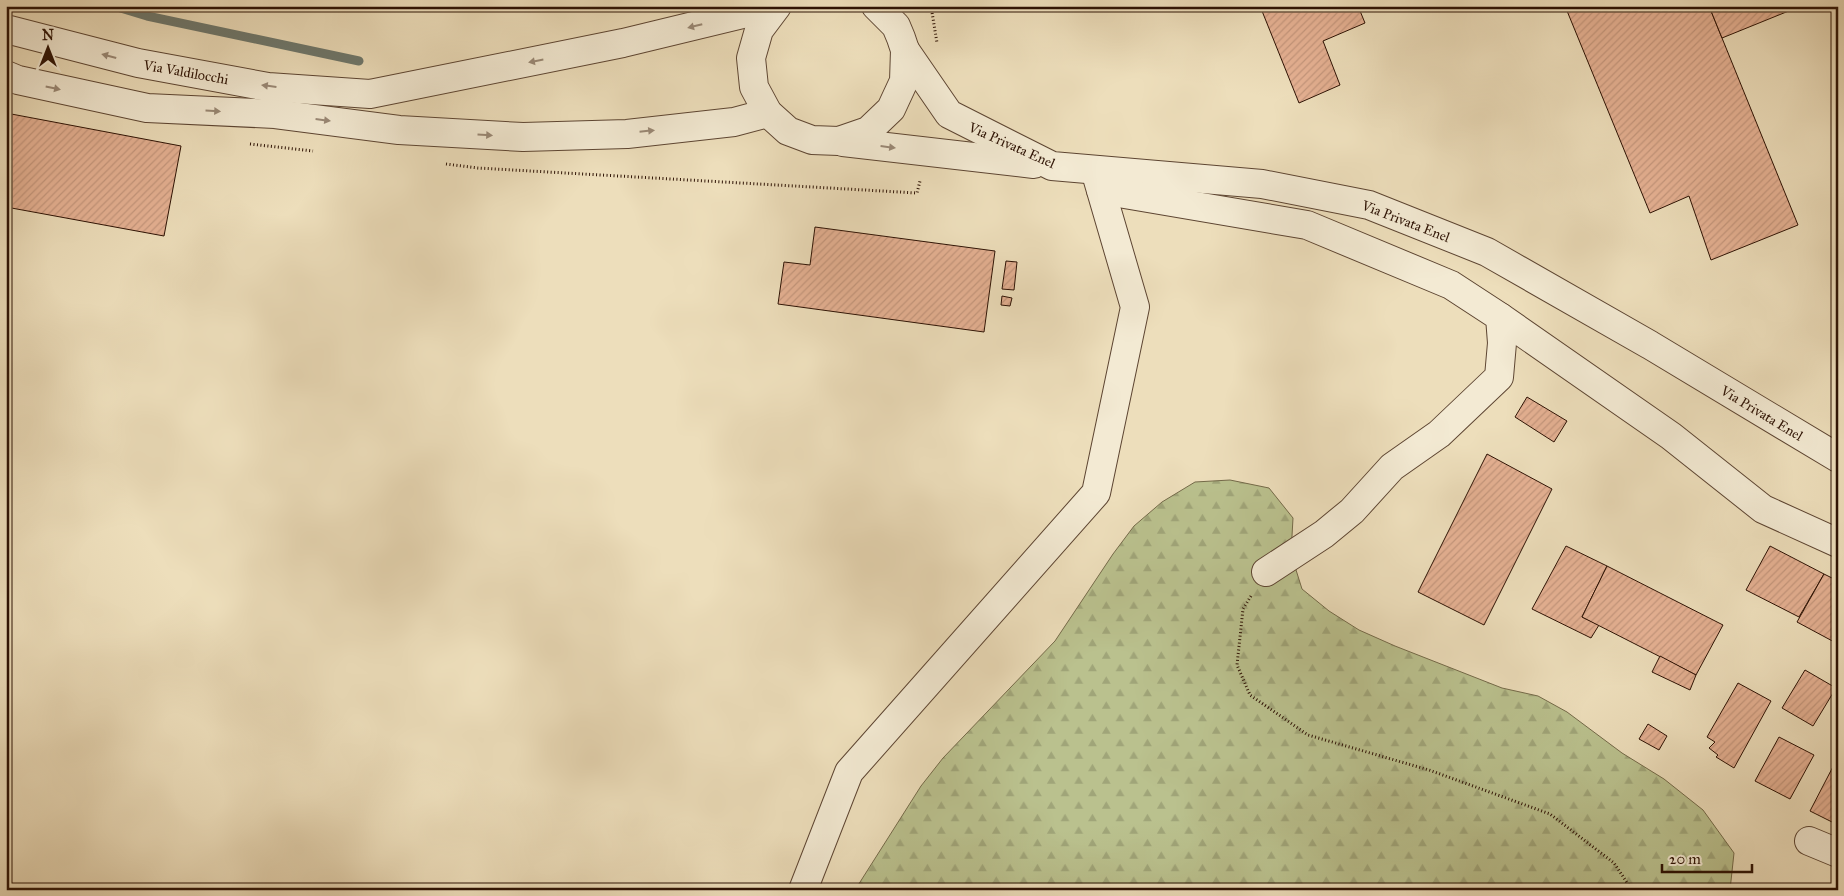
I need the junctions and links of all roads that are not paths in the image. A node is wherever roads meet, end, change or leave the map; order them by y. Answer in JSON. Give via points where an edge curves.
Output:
{"nodes":[{"id":1,"x":776,"y":6,"type":"edge"},
{"id":2,"x":876,"y":6,"type":"edge"},
{"id":3,"x":6,"y":28,"type":"edge"},
{"id":4,"x":900,"y":28,"type":"edge"},
{"id":5,"x":6,"y":75,"type":"edge"},
{"id":6,"x":768,"y":113,"type":"junction"},
{"id":7,"x":839,"y":141,"type":"junction"},
{"id":8,"x":1052,"y":166,"type":"junction"},
{"id":9,"x":1098,"y":180,"type":"junction"},
{"id":10,"x":1500,"y":317,"type":"junction"},
{"id":11,"x":1838,"y":458,"type":"edge"},
{"id":12,"x":1838,"y":543,"type":"edge"},
{"id":13,"x":1266,"y":572,"type":"road end"},
{"id":14,"x":1809,"y":842,"type":"dead end"},
{"id":15,"x":1838,"y":853,"type":"edge"},
{"id":16,"x":803,"y":890,"type":"edge"}],
"edges":[{"from":1,"to":3,"type":"street","name":"Via Valdilocchi","one_way":true,"via":[[623,43],[370,94],[259,85],[138,63]]},
{"from":1,"to":6,"type":"street","via":[[759,30],[751,58],[754,87]]},
{"from":2,"to":4,"type":"street","name":"Via Privata Enel"},
{"from":4,"to":7,"type":"street","via":[[904,81],[891,110],[868,130]]},
{"from":4,"to":8,"type":"street","name":"Via Privata Enel","via":[[949,114]]},
{"from":5,"to":6,"type":"street","one_way":true,"via":[[147,108],[275,114],[399,130],[523,137],[627,134],[734,122]]},
{"from":6,"to":7,"type":"street","via":[[788,130],[812,140]]},
{"from":7,"to":8,"type":"street","one_way":true},
{"from":8,"to":9,"type":"street","name":"Via Privata Enel"},
{"from":9,"to":10,"type":"street","via":[[1307,225],[1451,285]]},
{"from":9,"to":11,"type":"street","name":"Via Privata Enel","via":[[1262,184],[1369,205],[1487,252]]},
{"from":9,"to":16,"type":"street","via":[[1135,308],[1096,493],[849,772]]},
{"from":10,"to":12,"type":"street","via":[[1671,436],[1763,509]]},
{"from":10,"to":13,"type":"street","via":[[1499,377],[1438,434],[1392,467],[1352,511],[1324,534]]},
{"from":14,"to":15,"type":"street"}]}
